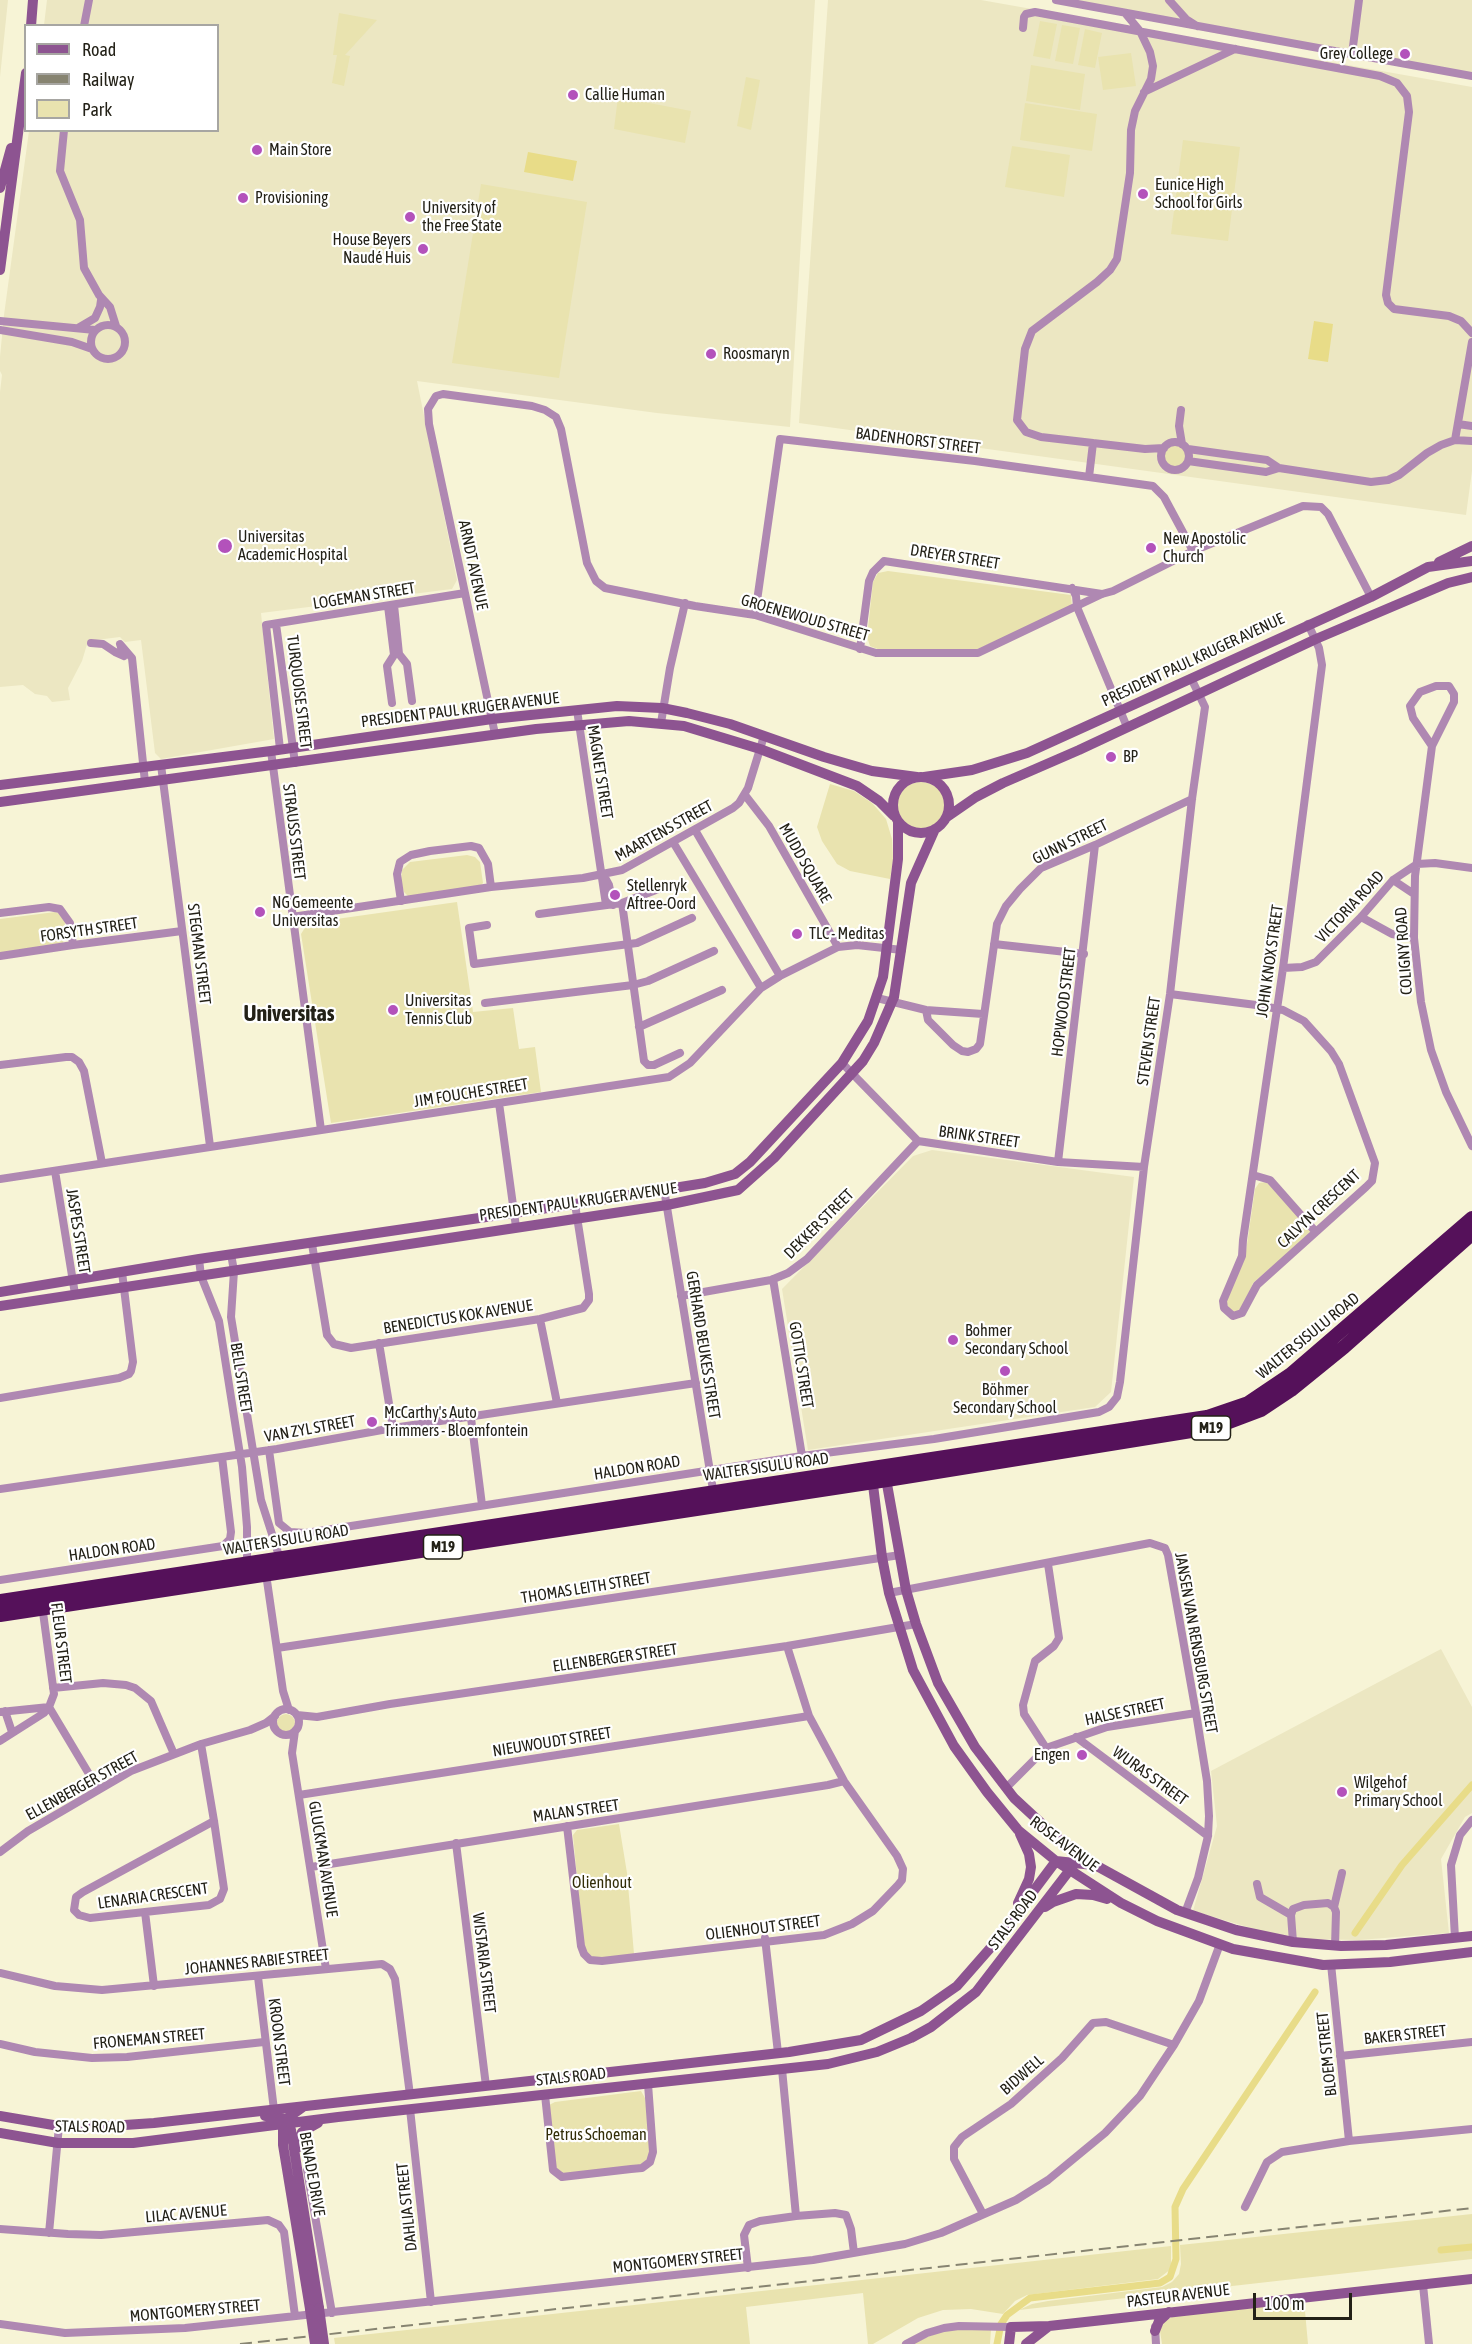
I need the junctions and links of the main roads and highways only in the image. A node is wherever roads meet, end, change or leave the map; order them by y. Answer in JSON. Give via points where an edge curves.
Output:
{"nodes":[{"id":1,"x":1472,"y":1218,"type":"edge"},
{"id":2,"x":1472,"y":1234,"type":"edge"},
{"id":3,"x":1352,"y":1331,"type":"junction"},
{"id":4,"x":805,"y":1485,"type":"junction"},
{"id":5,"x":611,"y":1507,"type":"junction"},
{"id":6,"x":531,"y":1519,"type":"junction"},
{"id":7,"x":612,"y":1522,"type":"junction"},
{"id":8,"x":453,"y":1531,"type":"junction"},
{"id":9,"x":534,"y":1533,"type":"junction"},
{"id":10,"x":357,"y":1545,"type":"junction"},
{"id":11,"x":456,"y":1545,"type":"junction"},
{"id":12,"x":360,"y":1560,"type":"junction"},
{"id":13,"x":195,"y":1570,"type":"junction"},
{"id":14,"x":106,"y":1584,"type":"junction"},
{"id":15,"x":197,"y":1585,"type":"junction"},
{"id":16,"x":108,"y":1599,"type":"junction"},
{"id":17,"x":0,"y":1601,"type":"edge"},
{"id":18,"x":42,"y":1602,"type":"junction"},
{"id":19,"x":0,"y":1615,"type":"edge"}],
"edges":[{"from":1,"to":3,"type":"highway","name":"WALTER SISULU ROAD","number":"M19"},
{"from":2,"to":3,"type":"highway","name":"WALTER SISULU ROAD","number":"M19"},
{"from":3,"to":4,"type":"highway","name":"WALTER SISULU ROAD","number":"M19","via":[[1294,1379],[1215,1421]]},
{"from":4,"to":5,"type":"highway","name":"WALTER SISULU ROAD","number":"M19","via":[[713,1491]]},
{"from":4,"to":7,"type":"highway","name":"WALTER SISULU ROAD","number":"M19","via":[[717,1506]]},
{"from":5,"to":6,"type":"highway","name":"WALTER SISULU ROAD","number":"M19"},
{"from":5,"to":7,"type":"highway"},
{"from":6,"to":8,"type":"highway","name":"WALTER SISULU ROAD","number":"M19"},
{"from":6,"to":9,"type":"highway"},
{"from":7,"to":9,"type":"highway","name":"WALTER SISULU ROAD","number":"M19"},
{"from":8,"to":10,"type":"highway","name":"WALTER SISULU ROAD","number":"M19"},
{"from":8,"to":11,"type":"highway"},
{"from":9,"to":11,"type":"highway","name":"WALTER SISULU ROAD","number":"M19"},
{"from":10,"to":12,"type":"highway"},
{"from":10,"to":13,"type":"highway","name":"WALTER SISULU ROAD","number":"M19"},
{"from":11,"to":12,"type":"highway","name":"WALTER SISULU ROAD","number":"M19"},
{"from":12,"to":15,"type":"highway","name":"WALTER SISULU ROAD","number":"M19"},
{"from":13,"to":14,"type":"highway","name":"WALTER SISULU ROAD","number":"M19"},
{"from":13,"to":15,"type":"highway"},
{"from":14,"to":16,"type":"highway"},
{"from":14,"to":18,"type":"highway","name":"WALTER SISULU ROAD","number":"M19"},
{"from":15,"to":16,"type":"highway","name":"WALTER SISULU ROAD","number":"M19"},
{"from":16,"to":18,"type":"highway","name":"WALTER SISULU ROAD","number":"M19"},
{"from":17,"to":18,"type":"highway","name":"WALTER SISULU ROAD","number":"M19"},
{"from":18,"to":19,"type":"highway","name":"WALTER SISULU ROAD","number":"M19"}]}
